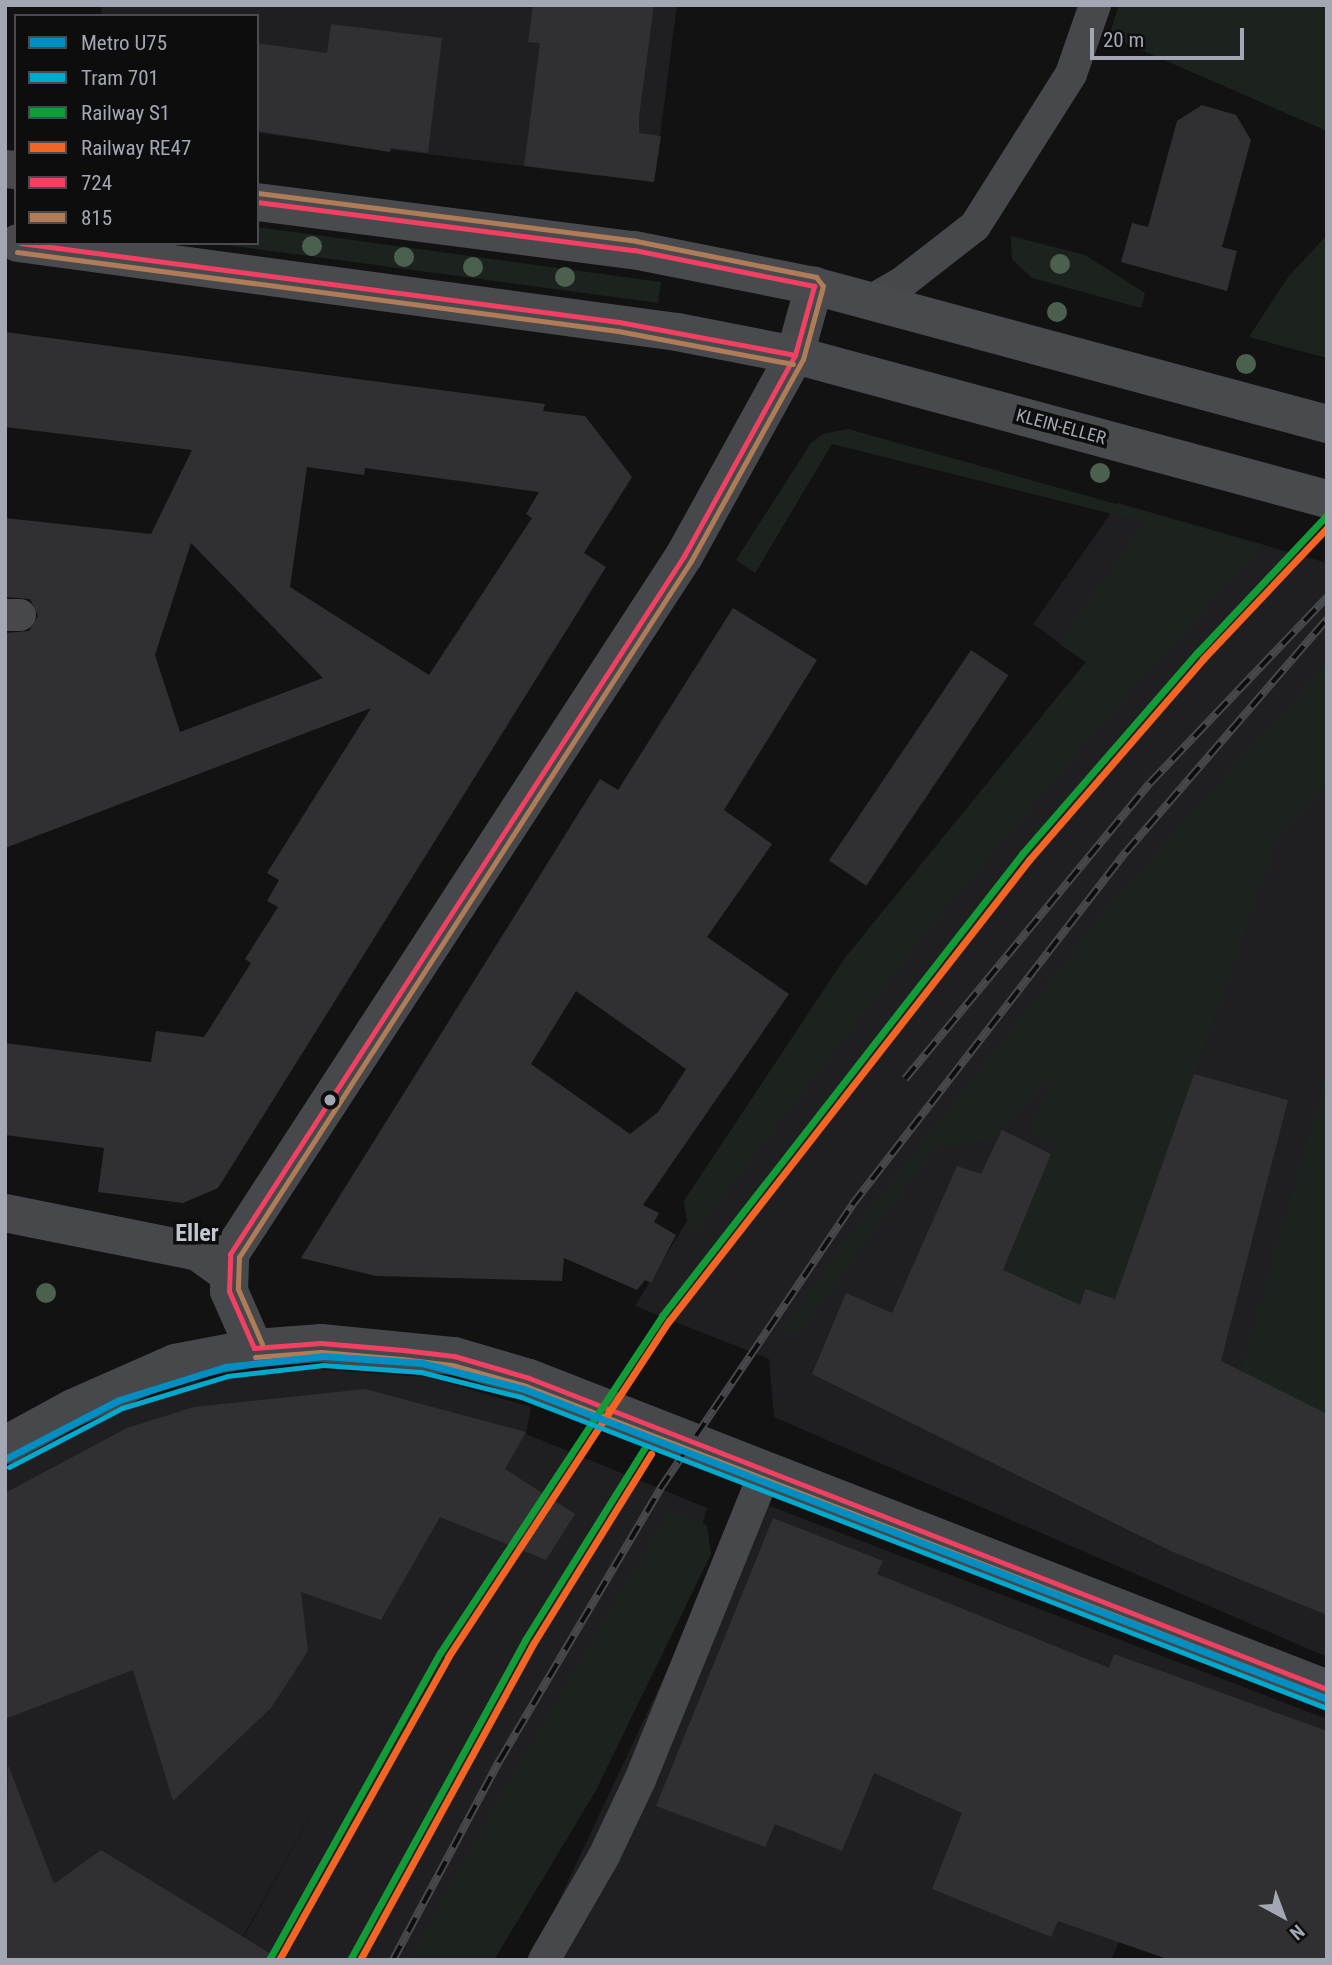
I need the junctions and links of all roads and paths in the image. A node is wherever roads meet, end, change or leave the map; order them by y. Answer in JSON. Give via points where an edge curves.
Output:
{"nodes":[{"id":1,"x":1095,"y":5,"type":"edge"},
{"id":2,"x":259,"y":202,"type":"edge"},
{"id":3,"x":32,"y":245,"type":"edge"},
{"id":4,"x":814,"y":286,"type":"junction"},
{"id":5,"x":870,"y":300,"type":"junction"},
{"id":6,"x":795,"y":355,"type":"junction"},
{"id":7,"x":1327,"y":424,"type":"edge"},
{"id":8,"x":1327,"y":499,"type":"edge"},
{"id":9,"x":5,"y":1213,"type":"edge"},
{"id":10,"x":227,"y":1273,"type":"junction"},
{"id":11,"x":254,"y":1348,"type":"junction"},
{"id":12,"x":5,"y":1445,"type":"edge"},
{"id":13,"x":766,"y":1470,"type":"junction"},
{"id":14,"x":1327,"y":1689,"type":"edge"},
{"id":15,"x":544,"y":1960,"type":"edge"}],
"edges":[{"from":1,"to":5,"type":"lane","via":[[1071,74],[975,226],[903,282]]},
{"from":2,"to":4,"type":"main road","via":[[634,250]]},
{"from":3,"to":6,"type":"main road","name":"KLEIN-ELLER","via":[[619,322]]},
{"from":4,"to":5,"type":"main road"},
{"from":4,"to":6,"type":"street"},
{"from":5,"to":7,"type":"main road"},
{"from":6,"to":8,"type":"main road","name":"KLEIN-ELLER"},
{"from":6,"to":10,"type":"street","via":[[684,556],[230,1254]]},
{"from":9,"to":10,"type":"street","via":[[198,1252]]},
{"from":10,"to":11,"type":"street","via":[[239,1317]]},
{"from":11,"to":12,"type":"street","via":[[175,1363],[73,1408]]},
{"from":11,"to":13,"type":"street","via":[[321,1343],[454,1356],[529,1378]]},
{"from":13,"to":14,"type":"street"},
{"from":13,"to":15,"type":"lane","via":[[640,1780],[604,1856]]}]}
